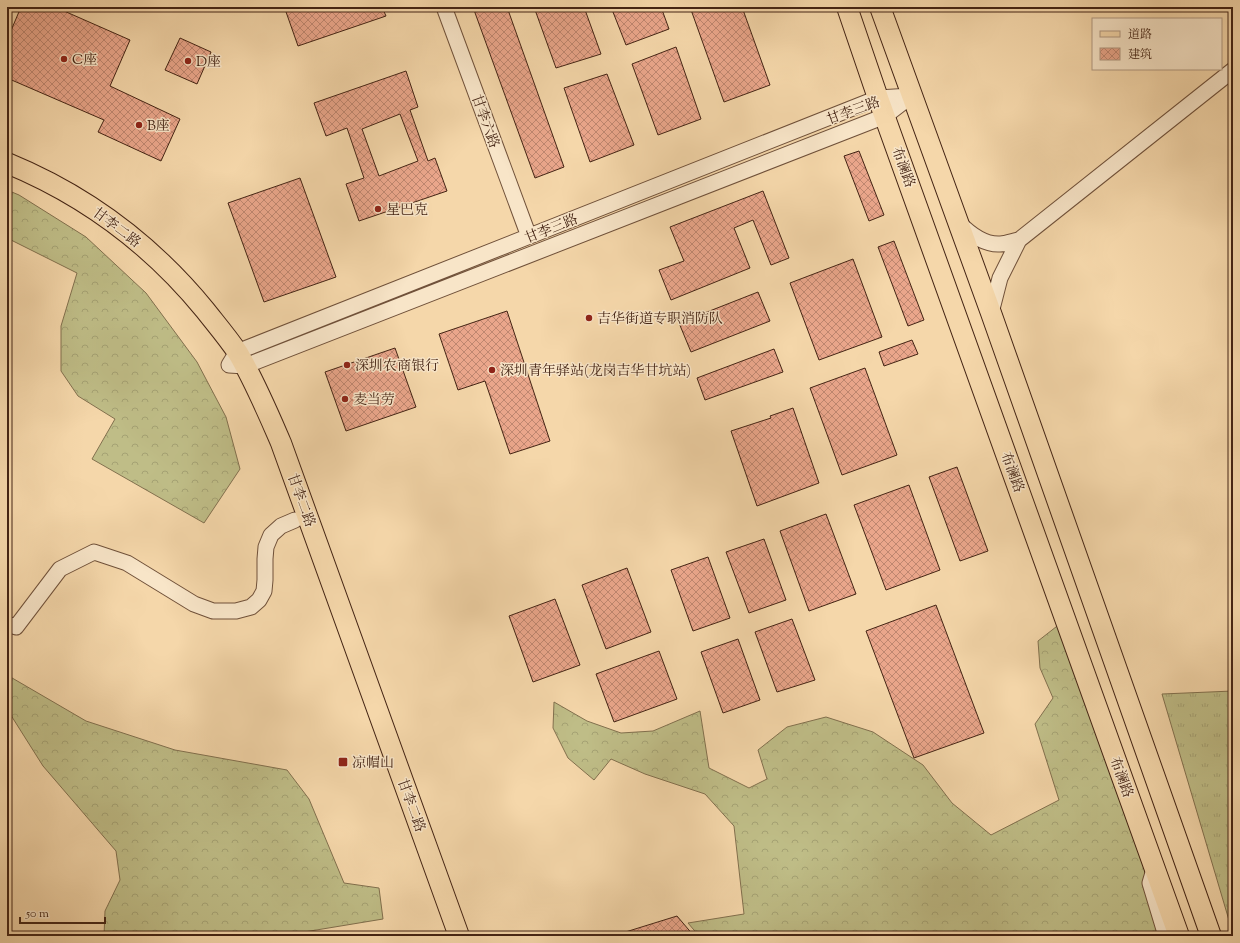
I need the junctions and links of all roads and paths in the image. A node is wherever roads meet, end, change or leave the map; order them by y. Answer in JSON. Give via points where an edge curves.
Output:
{"nodes":[{"id":1,"x":444,"y":7,"type":"edge"},
{"id":2,"x":847,"y":7,"type":"edge"},
{"id":3,"x":880,"y":7,"type":"edge"},
{"id":4,"x":1233,"y":70,"type":"edge"},
{"id":5,"x":911,"y":96,"type":"junction"},
{"id":6,"x":882,"y":107,"type":"junction"},
{"id":7,"x":7,"y":163,"type":"edge"},
{"id":8,"x":7,"y":177,"type":"edge"},
{"id":9,"x":957,"y":221,"type":"junction"},
{"id":10,"x":528,"y":234,"type":"dead end"},
{"id":11,"x":1019,"y":240,"type":"junction"},
{"id":12,"x":991,"y":313,"type":"junction"},
{"id":13,"x":237,"y":361,"type":"junction"},
{"id":14,"x":295,"y":520,"type":"junction"},
{"id":15,"x":7,"y":624,"type":"edge"},
{"id":16,"x":1154,"y":866,"type":"junction"},
{"id":17,"x":1197,"y":896,"type":"junction"},
{"id":18,"x":445,"y":936,"type":"edge"},
{"id":19,"x":459,"y":936,"type":"edge"},
{"id":20,"x":1166,"y":936,"type":"edge"},
{"id":21,"x":1179,"y":936,"type":"edge"},
{"id":22,"x":1211,"y":936,"type":"edge"},
{"id":23,"x":1220,"y":936,"type":"edge"}],
"edges":[{"from":1,"to":10,"type":"street","name":"甘李六路"},
{"from":2,"to":6,"type":"main road","name":"布澜路"},
{"from":3,"to":5,"type":"main road"},
{"from":4,"to":11,"type":"street"},
{"from":5,"to":6,"type":"street","name":"甘李三路"},
{"from":5,"to":9,"type":"main road"},
{"from":6,"to":13,"type":"street","name":"甘李三路"},
{"from":6,"to":16,"type":"main road","name":"布澜路"},
{"from":7,"to":13,"type":"main road","name":"甘李二路","via":[[66,191],[110,219],[149,251],[185,285],[218,326]]},
{"from":8,"to":13,"type":"main road","name":"甘李二路","via":[[59,202],[101,229],[140,259]]},
{"from":9,"to":11,"type":"street","via":[[982,241],[999,244]]},
{"from":9,"to":12,"type":"main road"},
{"from":11,"to":12,"type":"street","via":[[1000,278]]},
{"from":12,"to":17,"type":"main road"},
{"from":13,"to":14,"type":"main road","name":"甘李二路","via":[[252,408]]},
{"from":13,"to":19,"type":"main road","name":"甘李二路","via":[[264,403],[281,443]]},
{"from":14,"to":15,"type":"street","via":[[281,526],[271,535],[266,547],[264,591],[251,607],[236,611],[213,611],[194,604],[126,563],[94,552],[60,569],[16,627]]},
{"from":14,"to":18,"type":"main road","name":"甘李二路"},
{"from":16,"to":20,"type":"street","via":[[1150,883]]},
{"from":16,"to":21,"type":"main road","name":"布澜路"},
{"from":17,"to":22,"type":"main road"},
{"from":17,"to":23,"type":"main road"}]}
